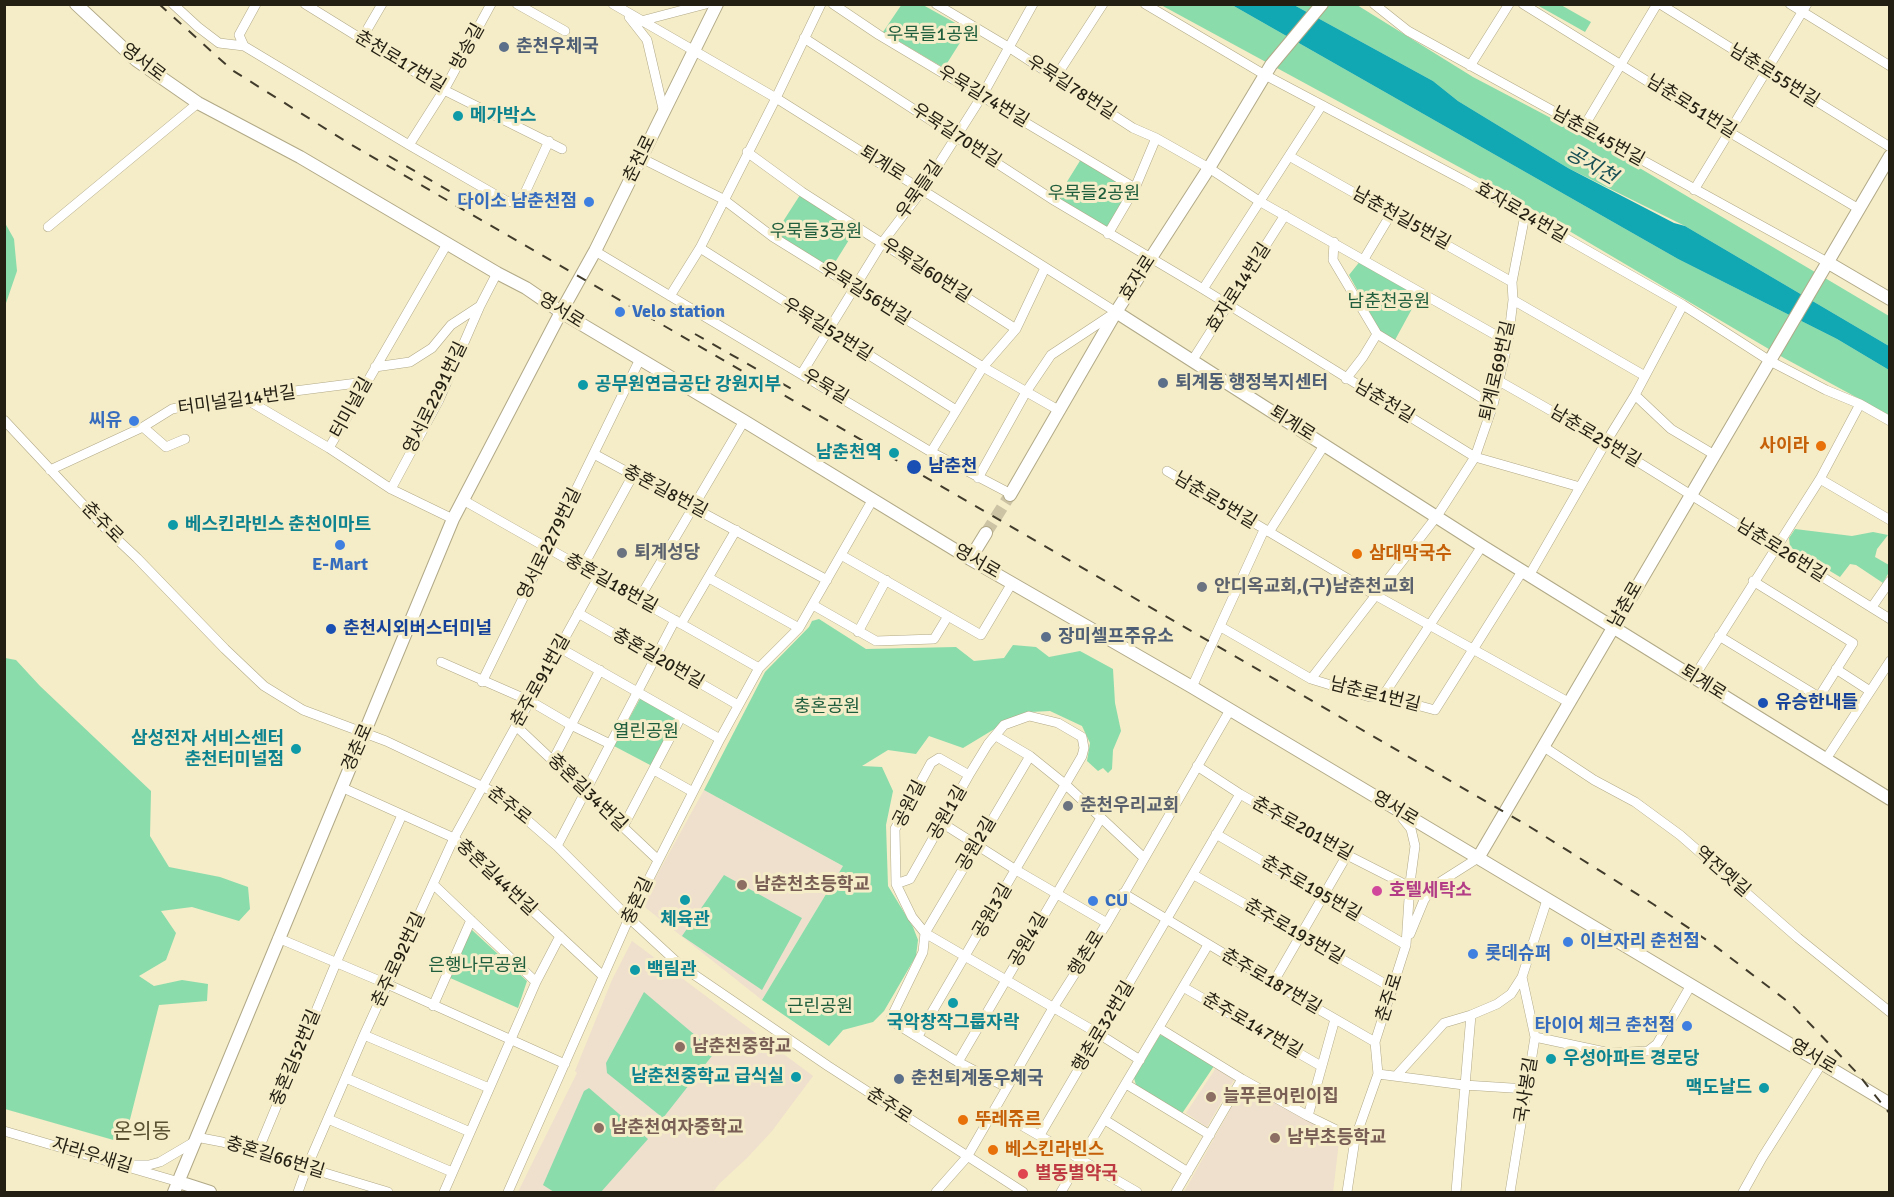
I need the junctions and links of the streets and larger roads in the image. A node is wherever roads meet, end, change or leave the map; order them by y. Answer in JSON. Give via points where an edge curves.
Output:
{"nodes":[{"id":1,"x":76,"y":4,"type":"edge"},
{"id":2,"x":173,"y":4,"type":"edge"},
{"id":3,"x":256,"y":4,"type":"edge"},
{"id":4,"x":305,"y":4,"type":"edge"},
{"id":5,"x":382,"y":4,"type":"edge"},
{"id":6,"x":491,"y":4,"type":"edge"},
{"id":7,"x":517,"y":4,"type":"edge"},
{"id":8,"x":706,"y":4,"type":"edge"},
{"id":9,"x":717,"y":4,"type":"edge"},
{"id":10,"x":820,"y":4,"type":"edge"},
{"id":11,"x":833,"y":4,"type":"edge"},
{"id":12,"x":936,"y":4,"type":"edge"},
{"id":13,"x":1104,"y":4,"type":"edge"},
{"id":14,"x":1145,"y":4,"type":"edge"},
{"id":15,"x":1322,"y":4,"type":"edge"},
{"id":16,"x":1374,"y":4,"type":"edge"},
{"id":17,"x":1509,"y":4,"type":"edge"},
{"id":18,"x":1523,"y":4,"type":"edge"},
{"id":19,"x":1658,"y":4,"type":"edge"},
{"id":20,"x":1790,"y":4,"type":"edge"},
{"id":21,"x":1033,"y":5,"type":"edge"},
{"id":22,"x":617,"y":7,"type":"edge"},
{"id":23,"x":317,"y":8,"type":"edge"},
{"id":24,"x":1804,"y":8,"type":"edge"},
{"id":25,"x":641,"y":21,"type":"junction"},
{"id":26,"x":565,"y":31,"type":"dead end"},
{"id":27,"x":804,"y":38,"type":"junction"},
{"id":28,"x":361,"y":40,"type":"junction"},
{"id":29,"x":244,"y":46,"type":"junction"},
{"id":30,"x":1010,"y":48,"type":"junction"},
{"id":31,"x":694,"y":52,"type":"junction"},
{"id":32,"x":1621,"y":64,"type":"junction"},
{"id":33,"x":1470,"y":66,"type":"junction"},
{"id":34,"x":1890,"y":66,"type":"edge"},
{"id":35,"x":1268,"y":70,"type":"junction"},
{"id":36,"x":1767,"y":71,"type":"junction"},
{"id":37,"x":1055,"y":78,"type":"junction"},
{"id":38,"x":444,"y":90,"type":"junction"},
{"id":39,"x":982,"y":96,"type":"junction"},
{"id":40,"x":776,"y":98,"type":"junction"},
{"id":41,"x":198,"y":103,"type":"junction"},
{"id":42,"x":1322,"y":105,"type":"junction"},
{"id":43,"x":664,"y":113,"type":"junction"},
{"id":44,"x":1583,"y":128,"type":"junction"},
{"id":45,"x":1729,"y":132,"type":"junction"},
{"id":46,"x":956,"y":136,"type":"junction"},
{"id":47,"x":1156,"y":138,"type":"junction"},
{"id":48,"x":549,"y":141,"type":"junction"},
{"id":49,"x":409,"y":145,"type":"junction"},
{"id":50,"x":1890,"y":147,"type":"edge"},
{"id":51,"x":561,"y":149,"type":"dead end"},
{"id":52,"x":747,"y":152,"type":"junction"},
{"id":53,"x":1289,"y":156,"type":"junction"},
{"id":54,"x":1890,"y":156,"type":"edge"},
{"id":55,"x":641,"y":158,"type":"junction"},
{"id":56,"x":1209,"y":168,"type":"junction"},
{"id":57,"x":1135,"y":188,"type":"junction"},
{"id":58,"x":923,"y":189,"type":"junction"},
{"id":59,"x":1694,"y":190,"type":"junction"},
{"id":60,"x":723,"y":199,"type":"junction"},
{"id":61,"x":1260,"y":201,"type":"junction"},
{"id":62,"x":1859,"y":209,"type":"junction"},
{"id":63,"x":1391,"y":214,"type":"junction"},
{"id":64,"x":1285,"y":215,"type":"junction"},
{"id":65,"x":1525,"y":215,"type":"junction"},
{"id":66,"x":48,"y":227,"type":"dead end"},
{"id":67,"x":1108,"y":234,"type":"junction"},
{"id":68,"x":1334,"y":242,"type":"junction"},
{"id":69,"x":882,"y":243,"type":"junction"},
{"id":70,"x":447,"y":244,"type":"junction"},
{"id":71,"x":700,"y":248,"type":"junction"},
{"id":72,"x":595,"y":251,"type":"junction"},
{"id":73,"x":1151,"y":258,"type":"junction"},
{"id":74,"x":1364,"y":259,"type":"junction"},
{"id":75,"x":1045,"y":268,"type":"junction"},
{"id":76,"x":1824,"y":268,"type":"junction"},
{"id":77,"x":496,"y":273,"type":"junction"},
{"id":78,"x":1512,"y":282,"type":"junction"},
{"id":79,"x":854,"y":287,"type":"junction"},
{"id":80,"x":1203,"y":289,"type":"junction"},
{"id":81,"x":670,"y":296,"type":"junction"},
{"id":82,"x":1890,"y":299,"type":"edge"},
{"id":83,"x":1513,"y":300,"type":"junction"},
{"id":84,"x":1227,"y":305,"type":"junction"},
{"id":85,"x":1683,"y":305,"type":"junction"},
{"id":86,"x":480,"y":306,"type":"junction"},
{"id":87,"x":561,"y":312,"type":"junction"},
{"id":88,"x":1116,"y":312,"type":"junction"},
{"id":89,"x":1016,"y":329,"type":"junction"},
{"id":90,"x":828,"y":331,"type":"junction"},
{"id":91,"x":1377,"y":334,"type":"junction"},
{"id":92,"x":1508,"y":342,"type":"junction"},
{"id":93,"x":1773,"y":356,"type":"junction"},
{"id":94,"x":640,"y":359,"type":"junction"},
{"id":95,"x":1192,"y":362,"type":"junction"},
{"id":96,"x":375,"y":367,"type":"junction"},
{"id":97,"x":983,"y":367,"type":"junction"},
{"id":98,"x":802,"y":373,"type":"junction"},
{"id":99,"x":1645,"y":376,"type":"junction"},
{"id":100,"x":1346,"y":379,"type":"junction"},
{"id":101,"x":1499,"y":381,"type":"junction"},
{"id":102,"x":365,"y":382,"type":"junction"},
{"id":103,"x":1026,"y":392,"type":"junction"},
{"id":104,"x":1635,"y":395,"type":"junction"},
{"id":105,"x":244,"y":398,"type":"junction"},
{"id":106,"x":1860,"y":404,"type":"junction"},
{"id":107,"x":1493,"y":405,"type":"junction"},
{"id":108,"x":956,"y":410,"type":"junction"},
{"id":109,"x":1059,"y":411,"type":"junction"},
{"id":110,"x":4,"y":420,"type":"edge"},
{"id":111,"x":744,"y":421,"type":"junction"},
{"id":112,"x":1890,"y":421,"type":"edge"},
{"id":113,"x":143,"y":427,"type":"junction"},
{"id":114,"x":184,"y":439,"type":"dead end"},
{"id":115,"x":1606,"y":442,"type":"junction"},
{"id":116,"x":1324,"y":444,"type":"junction"},
{"id":117,"x":329,"y":448,"type":"junction"},
{"id":118,"x":931,"y":452,"type":"junction"},
{"id":119,"x":594,"y":454,"type":"junction"},
{"id":120,"x":1713,"y":454,"type":"junction"},
{"id":121,"x":1475,"y":457,"type":"junction"},
{"id":122,"x":51,"y":470,"type":"junction"},
{"id":123,"x":1167,"y":471,"type":"dead end"},
{"id":124,"x":633,"y":475,"type":"junction"},
{"id":125,"x":978,"y":478,"type":"junction"},
{"id":126,"x":1820,"y":479,"type":"junction"},
{"id":127,"x":1580,"y":487,"type":"junction"},
{"id":128,"x":391,"y":489,"type":"junction"},
{"id":129,"x":1010,"y":495,"type":"joint"},
{"id":130,"x":1690,"y":495,"type":"junction"},
{"id":131,"x":873,"y":499,"type":"junction"},
{"id":132,"x":463,"y":500,"type":"junction"},
{"id":133,"x":694,"y":507,"type":"junction"},
{"id":134,"x":1437,"y":516,"type":"junction"},
{"id":135,"x":453,"y":519,"type":"junction"},
{"id":136,"x":1890,"y":520,"type":"edge"},
{"id":137,"x":736,"y":530,"type":"junction"},
{"id":138,"x":1266,"y":531,"type":"junction"},
{"id":139,"x":986,"y":533,"type":"tunnel mouth"},
{"id":140,"x":1482,"y":546,"type":"junction"},
{"id":141,"x":548,"y":548,"type":"junction"},
{"id":142,"x":1776,"y":548,"type":"junction"},
{"id":143,"x":841,"y":555,"type":"junction"},
{"id":144,"x":969,"y":559,"type":"junction"},
{"id":145,"x":582,"y":568,"type":"junction"},
{"id":146,"x":1526,"y":572,"type":"junction"},
{"id":147,"x":599,"y":576,"type":"junction"},
{"id":148,"x":709,"y":578,"type":"junction"},
{"id":149,"x":827,"y":580,"type":"junction"},
{"id":150,"x":886,"y":580,"type":"junction"},
{"id":151,"x":1753,"y":581,"type":"junction"},
{"id":152,"x":1890,"y":581,"type":"edge"},
{"id":153,"x":1012,"y":582,"type":"junction"},
{"id":154,"x":1375,"y":595,"type":"junction"},
{"id":155,"x":639,"y":599,"type":"junction"},
{"id":156,"x":813,"y":605,"type":"junction"},
{"id":157,"x":1872,"y":608,"type":"junction"},
{"id":158,"x":578,"y":613,"type":"junction"},
{"id":159,"x":948,"y":616,"type":"junction"},
{"id":160,"x":1890,"y":619,"type":"edge"},
{"id":161,"x":678,"y":622,"type":"junction"},
{"id":162,"x":1430,"y":626,"type":"junction"},
{"id":163,"x":1221,"y":627,"type":"junction"},
{"id":164,"x":1613,"y":627,"type":"junction"},
{"id":165,"x":800,"y":628,"type":"junction"},
{"id":166,"x":858,"y":632,"type":"junction"},
{"id":167,"x":1719,"y":636,"type":"junction"},
{"id":168,"x":560,"y":648,"type":"junction"},
{"id":169,"x":1473,"y":649,"type":"junction"},
{"id":170,"x":655,"y":657,"type":"junction"},
{"id":171,"x":1890,"y":661,"type":"edge"},
{"id":172,"x":441,"y":662,"type":"dead end"},
{"id":173,"x":759,"y":668,"type":"junction"},
{"id":174,"x":1836,"y":669,"type":"junction"},
{"id":175,"x":600,"y":670,"type":"junction"},
{"id":176,"x":1694,"y":677,"type":"junction"},
{"id":177,"x":1311,"y":679,"type":"junction"},
{"id":178,"x":482,"y":682,"type":"junction"},
{"id":179,"x":1192,"y":687,"type":"junction"},
{"id":180,"x":1870,"y":692,"type":"junction"},
{"id":181,"x":637,"y":693,"type":"junction"},
{"id":182,"x":1383,"y":696,"type":"junction"},
{"id":183,"x":530,"y":701,"type":"junction"},
{"id":184,"x":1570,"y":703,"type":"junction"},
{"id":185,"x":738,"y":705,"type":"junction"},
{"id":186,"x":1230,"y":710,"type":"junction"},
{"id":187,"x":681,"y":717,"type":"junction"},
{"id":188,"x":571,"y":725,"type":"junction"},
{"id":189,"x":516,"y":726,"type":"junction"},
{"id":190,"x":364,"y":732,"type":"junction"},
{"id":191,"x":996,"y":736,"type":"junction"},
{"id":192,"x":720,"y":739,"type":"junction"},
{"id":193,"x":610,"y":744,"type":"junction"},
{"id":194,"x":1544,"y":747,"type":"junction"},
{"id":195,"x":1030,"y":756,"type":"junction"},
{"id":196,"x":1826,"y":759,"type":"junction"},
{"id":197,"x":553,"y":760,"type":"junction"},
{"id":198,"x":1197,"y":766,"type":"junction"},
{"id":199,"x":654,"y":770,"type":"junction"},
{"id":200,"x":969,"y":775,"type":"junction"},
{"id":201,"x":1066,"y":785,"type":"junction"},
{"id":202,"x":484,"y":786,"type":"junction"},
{"id":203,"x":341,"y":787,"type":"junction"},
{"id":204,"x":693,"y":792,"type":"junction"},
{"id":205,"x":585,"y":793,"type":"junction"},
{"id":206,"x":1240,"y":794,"type":"junction"},
{"id":207,"x":1890,"y":799,"type":"edge"},
{"id":208,"x":1393,"y":808,"type":"junction"},
{"id":209,"x":402,"y":815,"type":"junction"},
{"id":210,"x":1101,"y":818,"type":"junction"},
{"id":211,"x":942,"y":824,"type":"junction"},
{"id":212,"x":623,"y":827,"type":"junction"},
{"id":213,"x":1216,"y":834,"type":"junction"},
{"id":214,"x":454,"y":838,"type":"junction"},
{"id":215,"x":558,"y":846,"type":"junction"},
{"id":216,"x":976,"y":846,"type":"junction"},
{"id":217,"x":1347,"y":855,"type":"junction"},
{"id":218,"x":1143,"y":857,"type":"junction"},
{"id":219,"x":1478,"y":858,"type":"junction"},
{"id":220,"x":657,"y":859,"type":"junction"},
{"id":221,"x":1016,"y":870,"type":"junction"},
{"id":222,"x":1194,"y":876,"type":"junction"},
{"id":223,"x":896,"y":884,"type":"junction"},
{"id":224,"x":434,"y":885,"type":"junction"},
{"id":225,"x":1410,"y":887,"type":"junction"},
{"id":226,"x":1057,"y":893,"type":"junction"},
{"id":227,"x":1123,"y":893,"type":"junction"},
{"id":228,"x":1324,"y":896,"type":"junction"},
{"id":229,"x":1547,"y":900,"type":"junction"},
{"id":230,"x":629,"y":918,"type":"junction"},
{"id":231,"x":471,"y":920,"type":"junction"},
{"id":232,"x":1168,"y":920,"type":"junction"},
{"id":233,"x":1107,"y":923,"type":"junction"},
{"id":234,"x":924,"y":933,"type":"junction"},
{"id":235,"x":560,"y":936,"type":"junction"},
{"id":236,"x":1300,"y":936,"type":"junction"},
{"id":237,"x":278,"y":938,"type":"junction"},
{"id":238,"x":1208,"y":945,"type":"junction"},
{"id":239,"x":1406,"y":945,"type":"junction"},
{"id":240,"x":966,"y":956,"type":"junction"},
{"id":241,"x":336,"y":963,"type":"junction"},
{"id":242,"x":603,"y":976,"type":"junction"},
{"id":243,"x":1522,"y":977,"type":"junction"},
{"id":244,"x":1006,"y":980,"type":"junction"},
{"id":245,"x":536,"y":982,"type":"junction"},
{"id":246,"x":1273,"y":983,"type":"junction"},
{"id":247,"x":387,"y":984,"type":"junction"},
{"id":248,"x":1690,"y":985,"type":"junction"},
{"id":249,"x":1183,"y":987,"type":"junction"},
{"id":250,"x":1394,"y":989,"type":"junction"},
{"id":251,"x":433,"y":1006,"type":"junction"},
{"id":252,"x":1053,"y":1008,"type":"junction"},
{"id":253,"x":1890,"y":1012,"type":"edge"},
{"id":254,"x":1471,"y":1015,"type":"junction"},
{"id":255,"x":1335,"y":1019,"type":"junction"},
{"id":256,"x":1160,"y":1028,"type":"junction"},
{"id":257,"x":1099,"y":1034,"type":"junction"},
{"id":258,"x":364,"y":1035,"type":"junction"},
{"id":259,"x":918,"y":1036,"type":"junction"},
{"id":260,"x":1535,"y":1037,"type":"junction"},
{"id":261,"x":510,"y":1040,"type":"junction"},
{"id":262,"x":1375,"y":1042,"type":"junction"},
{"id":263,"x":1140,"y":1060,"type":"junction"},
{"id":264,"x":958,"y":1062,"type":"junction"},
{"id":265,"x":1822,"y":1063,"type":"junction"},
{"id":266,"x":566,"y":1064,"type":"junction"},
{"id":267,"x":1321,"y":1066,"type":"junction"},
{"id":268,"x":1378,"y":1074,"type":"junction"},
{"id":269,"x":1396,"y":1076,"type":"junction"},
{"id":270,"x":346,"y":1078,"type":"junction"},
{"id":271,"x":1242,"y":1079,"type":"junction"},
{"id":272,"x":1126,"y":1084,"type":"junction"},
{"id":273,"x":1464,"y":1085,"type":"junction"},
{"id":274,"x":1006,"y":1087,"type":"junction"},
{"id":275,"x":489,"y":1088,"type":"junction"},
{"id":276,"x":1527,"y":1089,"type":"junction"},
{"id":277,"x":1890,"y":1104,"type":"edge"},
{"id":278,"x":995,"y":1110,"type":"junction"},
{"id":279,"x":1308,"y":1116,"type":"junction"},
{"id":280,"x":328,"y":1119,"type":"junction"},
{"id":281,"x":1105,"y":1120,"type":"junction"},
{"id":282,"x":4,"y":1131,"type":"edge"},
{"id":283,"x":470,"y":1132,"type":"junction"},
{"id":284,"x":1040,"y":1135,"type":"junction"},
{"id":285,"x":1210,"y":1135,"type":"junction"},
{"id":286,"x":195,"y":1139,"type":"junction"},
{"id":287,"x":1355,"y":1139,"type":"junction"},
{"id":288,"x":257,"y":1153,"type":"junction"},
{"id":289,"x":967,"y":1157,"type":"junction"},
{"id":290,"x":1082,"y":1160,"type":"junction"},
{"id":291,"x":122,"y":1165,"type":"junction"},
{"id":292,"x":307,"y":1167,"type":"junction"},
{"id":293,"x":452,"y":1172,"type":"junction"},
{"id":294,"x":1188,"y":1172,"type":"junction"},
{"id":295,"x":177,"y":1187,"type":"edge"},
{"id":296,"x":210,"y":1192,"type":"edge"},
{"id":297,"x":298,"y":1192,"type":"edge"},
{"id":298,"x":387,"y":1192,"type":"edge"},
{"id":299,"x":444,"y":1192,"type":"edge"},
{"id":300,"x":508,"y":1192,"type":"edge"},
{"id":301,"x":936,"y":1192,"type":"edge"},
{"id":302,"x":1023,"y":1192,"type":"edge"},
{"id":303,"x":1062,"y":1192,"type":"edge"},
{"id":304,"x":1137,"y":1192,"type":"edge"},
{"id":305,"x":1176,"y":1192,"type":"edge"},
{"id":306,"x":1347,"y":1192,"type":"edge"},
{"id":307,"x":1456,"y":1192,"type":"edge"},
{"id":308,"x":1510,"y":1192,"type":"edge"},
{"id":309,"x":1743,"y":1192,"type":"edge"}],
"edges":[{"from":1,"to":41,"type":"street","name":"영서로","via":[[136,60]]},
{"from":2,"to":29,"type":"street","via":[[219,43]]},
{"from":3,"to":29,"type":"street","via":[[239,35]]},
{"from":4,"to":23,"type":"street","name":"춘천로17번길"},
{"from":5,"to":28,"type":"street"},
{"from":6,"to":38,"type":"street","name":"방송길"},
{"from":7,"to":26,"type":"street"},
{"from":8,"to":25,"type":"street"},
{"from":9,"to":31,"type":"street","name":"춘천로"},
{"from":10,"to":27,"type":"street"},
{"from":11,"to":39,"type":"street","name":"우묵길74번길"},
{"from":12,"to":30,"type":"street","name":"우묵길78번길"},
{"from":13,"to":37,"type":"street"},
{"from":14,"to":35,"type":"street","name":"효자로24번길"},
{"from":15,"to":35,"type":"street","name":"효자로"},
{"from":16,"to":33,"type":"street","name":"남춘로45번길","via":[[1408,31]]},
{"from":17,"to":33,"type":"street"},
{"from":18,"to":32,"type":"street","name":"남춘로51번길"},
{"from":19,"to":32,"type":"street"},
{"from":19,"to":36,"type":"street","name":"남춘로55번길"},
{"from":20,"to":24,"type":"street"},
{"from":21,"to":30,"type":"street","name":"우묵들길"},
{"from":22,"to":25,"type":"street"},
{"from":22,"to":43,"type":"street","via":[[647,40]]},
{"from":23,"to":28,"type":"street","name":"춘천로17번길"},
{"from":24,"to":34,"type":"street"},
{"from":24,"to":36,"type":"street"},
{"from":25,"to":31,"type":"street"},
{"from":27,"to":40,"type":"street"},
{"from":27,"to":46,"type":"street","name":"우묵길70번길"},
{"from":28,"to":38,"type":"street","name":"춘천로17번길"},
{"from":29,"to":49,"type":"street"},
{"from":30,"to":37,"type":"street","name":"우묵길78번길"},
{"from":30,"to":39,"type":"street","name":"우묵들길"},
{"from":31,"to":40,"type":"street","name":"퇴계로"},
{"from":31,"to":43,"type":"street","name":"춘천로"},
{"from":32,"to":44,"type":"street"},
{"from":32,"to":45,"type":"street","name":"남춘로51번길"},
{"from":33,"to":44,"type":"street","name":"남춘로45번길"},
{"from":35,"to":42,"type":"street","name":"효자로24번길"},
{"from":35,"to":56,"type":"street","name":"효자로"},
{"from":36,"to":45,"type":"street"},
{"from":36,"to":50,"type":"street","name":"남춘로55번길"},
{"from":37,"to":47,"type":"street","name":"우묵길78번길","via":[[1133,128]]},
{"from":38,"to":48,"type":"street","name":"춘천로17번길"},
{"from":38,"to":49,"type":"street","name":"방송길"},
{"from":39,"to":46,"type":"street","name":"우묵들길"},
{"from":39,"to":57,"type":"street","name":"우묵길74번길"},
{"from":40,"to":52,"type":"street"},
{"from":40,"to":58,"type":"street","name":"퇴계로"},
{"from":41,"to":66,"type":"street"},
{"from":41,"to":70,"type":"street","name":"영서로"},
{"from":42,"to":53,"type":"street"},
{"from":42,"to":65,"type":"street","name":"효자로24번길"},
{"from":43,"to":55,"type":"street","name":"춘천로"},
{"from":44,"to":59,"type":"street","name":"남춘로45번길"},
{"from":45,"to":59,"type":"street"},
{"from":45,"to":62,"type":"street","name":"남춘로51번길"},
{"from":46,"to":58,"type":"street","name":"우묵들길"},
{"from":46,"to":67,"type":"street","name":"우묵길70번길"},
{"from":47,"to":56,"type":"street","name":"우묵길78번길"},
{"from":47,"to":57,"type":"street"},
{"from":48,"to":49,"type":"street","via":[[524,195],[508,202]]},
{"from":48,"to":51,"type":"street","name":"춘천로17번길"},
{"from":52,"to":60,"type":"street"},
{"from":52,"to":69,"type":"street","name":"우묵길60번길"},
{"from":53,"to":61,"type":"street"},
{"from":53,"to":63,"type":"street","name":"남춘천길5번길"},
{"from":54,"to":62,"type":"street"},
{"from":55,"to":60,"type":"street","name":"우묵길56번길"},
{"from":55,"to":72,"type":"street","name":"춘천로"},
{"from":56,"to":61,"type":"street"},
{"from":56,"to":73,"type":"street","name":"효자로"},
{"from":57,"to":67,"type":"street"},
{"from":58,"to":69,"type":"street","name":"우묵들길"},
{"from":58,"to":75,"type":"street","name":"퇴계로"},
{"from":59,"to":76,"type":"street","name":"남춘로45번길"},
{"from":60,"to":71,"type":"street"},
{"from":60,"to":79,"type":"street","name":"우묵길56번길","via":[[773,237]]},
{"from":61,"to":64,"type":"street"},
{"from":61,"to":80,"type":"street"},
{"from":62,"to":76,"type":"street"},
{"from":63,"to":74,"type":"street"},
{"from":63,"to":78,"type":"street","name":"남춘천길5번길"},
{"from":64,"to":68,"type":"street"},
{"from":64,"to":84,"type":"street","name":"효자로14번길"},
{"from":65,"to":78,"type":"street","name":"퇴계로69번길"},
{"from":65,"to":85,"type":"street","name":"효자로24번길"},
{"from":67,"to":73,"type":"street","name":"우묵길70번길"},
{"from":68,"to":74,"type":"street"},
{"from":68,"to":91,"type":"street","via":[[1333,260]]},
{"from":69,"to":79,"type":"street","name":"우묵들길"},
{"from":69,"to":89,"type":"street","name":"우묵길60번길"},
{"from":70,"to":77,"type":"street","name":"영서로"},
{"from":70,"to":96,"type":"street","name":"터미널길"},
{"from":71,"to":81,"type":"street"},
{"from":71,"to":90,"type":"street","name":"우묵길52번길"},
{"from":72,"to":81,"type":"street","name":"우묵길"},
{"from":72,"to":87,"type":"street","name":"춘천로"},
{"from":73,"to":80,"type":"street","name":"남춘천길"},
{"from":73,"to":88,"type":"street","name":"효자로"},
{"from":74,"to":92,"type":"street"},
{"from":75,"to":88,"type":"street","name":"퇴계로"},
{"from":75,"to":89,"type":"street"},
{"from":76,"to":82,"type":"street"},
{"from":76,"to":93,"type":"street","name":"남춘로"},
{"from":77,"to":86,"type":"street","name":"영서로2291번길"},
{"from":77,"to":87,"type":"street","name":"영서로"},
{"from":78,"to":83,"type":"street","name":"퇴계로69번길"},
{"from":79,"to":90,"type":"street","name":"우묵들길"},
{"from":79,"to":97,"type":"street","name":"우묵길56번길"},
{"from":80,"to":84,"type":"street","name":"남춘천길"},
{"from":81,"to":98,"type":"street","name":"우묵길"},
{"from":83,"to":92,"type":"street","name":"퇴계로69번길"},
{"from":83,"to":99,"type":"street"},
{"from":84,"to":95,"type":"street","name":"효자로14번길"},
{"from":84,"to":100,"type":"street","name":"남춘천길"},
{"from":85,"to":93,"type":"street","name":"효자로24번길"},
{"from":85,"to":99,"type":"street"},
{"from":86,"to":96,"type":"street","name":"영서로2291번길","via":[[451,325],[432,348],[410,362]]},
{"from":86,"to":128,"type":"street","name":"영서로2291번길","via":[[439,400]]},
{"from":87,"to":94,"type":"street","name":"영서로"},
{"from":87,"to":132,"type":"street","name":"경춘로"},
{"from":88,"to":95,"type":"street","name":"퇴계로"},
{"from":88,"to":103,"type":"street","via":[[1051,355]]},
{"from":88,"to":109,"type":"street","name":"효자로"},
{"from":89,"to":97,"type":"street"},
{"from":90,"to":98,"type":"street","name":"우묵들길"},
{"from":90,"to":108,"type":"street","name":"우묵길52번길"},
{"from":91,"to":100,"type":"street"},
{"from":91,"to":107,"type":"street"},
{"from":92,"to":101,"type":"street","name":"퇴계로69번길"},
{"from":93,"to":106,"type":"street","name":"효자로24번길","via":[[1826,390]]},
{"from":93,"to":120,"type":"street","name":"남춘로"},
{"from":94,"to":111,"type":"street","name":"영서로"},
{"from":94,"to":119,"type":"street","name":"영서로2279번길"},
{"from":95,"to":116,"type":"street","name":"퇴계로"},
{"from":96,"to":102,"type":"street","name":"터미널길"},
{"from":97,"to":103,"type":"street","name":"우묵길56번길"},
{"from":97,"to":108,"type":"street"},
{"from":98,"to":118,"type":"street","name":"우묵길"},
{"from":99,"to":104,"type":"street"},
{"from":100,"to":121,"type":"street","name":"남춘천길"},
{"from":101,"to":107,"type":"street","name":"퇴계로69번길"},
{"from":101,"to":115,"type":"street","name":"남춘로25번길"},
{"from":102,"to":105,"type":"street","name":"터미널길14번길"},
{"from":102,"to":117,"type":"street","name":"터미널길"},
{"from":103,"to":109,"type":"street","name":"우묵길56번길"},
{"from":103,"to":125,"type":"street"},
{"from":104,"to":115,"type":"street"},
{"from":104,"to":120,"type":"street","via":[[1671,429]]},
{"from":105,"to":113,"type":"street","name":"터미널길14번길","via":[[172,409]]},
{"from":105,"to":117,"type":"street"},
{"from":106,"to":112,"type":"street","name":"효자로24번길"},
{"from":106,"to":126,"type":"street"},
{"from":107,"to":121,"type":"street","name":"퇴계로69번길"},
{"from":108,"to":118,"type":"street"},
{"from":109,"to":129,"type":"street","name":"효자로"},
{"from":110,"to":122,"type":"street","name":"춘주로"},
{"from":111,"to":131,"type":"street","name":"영서로"},
{"from":111,"to":133,"type":"street"},
{"from":113,"to":114,"type":"street","via":[[166,447]]},
{"from":113,"to":122,"type":"street","name":"터미널길14번길"},
{"from":115,"to":127,"type":"street"},
{"from":115,"to":130,"type":"street","name":"남춘로25번길"},
{"from":116,"to":134,"type":"street","name":"퇴계로"},
{"from":116,"to":138,"type":"street","name":"남춘로5번길"},
{"from":117,"to":128,"type":"street","name":"터미널길"},
{"from":118,"to":125,"type":"street","name":"우묵길"},
{"from":119,"to":124,"type":"street","name":"충혼길8번길"},
{"from":119,"to":141,"type":"street","name":"영서로2279번길"},
{"from":120,"to":130,"type":"street","name":"남춘로"},
{"from":121,"to":127,"type":"street","name":"남춘천길"},
{"from":121,"to":134,"type":"street","name":"퇴계로69번길"},
{"from":122,"to":190,"type":"street","name":"춘주로","via":[[264,686],[303,710]]},
{"from":123,"to":138,"type":"street","name":"남춘로5번길"},
{"from":124,"to":133,"type":"street","name":"충혼길8번길"},
{"from":124,"to":145,"type":"street"},
{"from":125,"to":129,"type":"street","name":"우묵길"},
{"from":126,"to":136,"type":"street"},
{"from":126,"to":142,"type":"street"},
{"from":127,"to":146,"type":"street"},
{"from":128,"to":135,"type":"street","name":"터미널길"},
{"from":130,"to":142,"type":"street","name":"남춘로26번길"},
{"from":130,"to":164,"type":"street","name":"남춘로"},
{"from":131,"to":143,"type":"street","name":"충혼길"},
{"from":131,"to":144,"type":"street","name":"영서로"},
{"from":132,"to":135,"type":"street","name":"경춘로"},
{"from":132,"to":141,"type":"street","name":"충혼길18번길"},
{"from":133,"to":137,"type":"street","name":"충혼길8번길"},
{"from":133,"to":155,"type":"street"},
{"from":134,"to":140,"type":"street","name":"퇴계로"},
{"from":134,"to":154,"type":"street"},
{"from":135,"to":190,"type":"street","name":"경춘로"},
{"from":137,"to":148,"type":"street"},
{"from":137,"to":149,"type":"street","name":"충혼길8번길"},
{"from":138,"to":154,"type":"street","name":"남춘로5번길"},
{"from":138,"to":163,"type":"street","name":"남춘로5번길"},
{"from":139,"to":144,"type":"street"},
{"from":140,"to":146,"type":"street","name":"퇴계로"},
{"from":140,"to":162,"type":"street"},
{"from":141,"to":145,"type":"street","name":"충혼길18번길"},
{"from":141,"to":178,"type":"street","name":"영서로2279번길"},
{"from":142,"to":151,"type":"street"},
{"from":142,"to":157,"type":"street","name":"남춘로26번길"},
{"from":143,"to":149,"type":"street","name":"충혼길"},
{"from":143,"to":150,"type":"street"},
{"from":144,"to":153,"type":"street","name":"영서로"},
{"from":145,"to":147,"type":"street","name":"충혼길18번길"},
{"from":146,"to":164,"type":"street","name":"퇴계로"},
{"from":146,"to":169,"type":"street"},
{"from":147,"to":155,"type":"street","name":"충혼길18번길"},
{"from":147,"to":158,"type":"street","name":"춘주로91번길"},
{"from":148,"to":161,"type":"street"},
{"from":148,"to":165,"type":"street"},
{"from":149,"to":156,"type":"street","name":"충혼길"},
{"from":150,"to":159,"type":"street"},
{"from":150,"to":166,"type":"street"},
{"from":151,"to":167,"type":"street"},
{"from":151,"to":174,"type":"street","via":[[1852,643]]},
{"from":152,"to":157,"type":"street"},
{"from":153,"to":159,"type":"street","via":[[981,635]]},
{"from":153,"to":179,"type":"street","name":"영서로"},
{"from":154,"to":162,"type":"street","name":"남춘로5번길"},
{"from":154,"to":177,"type":"street"},
{"from":155,"to":161,"type":"street","name":"충혼길18번길"},
{"from":156,"to":165,"type":"street","name":"충혼길"},
{"from":156,"to":166,"type":"street"},
{"from":157,"to":160,"type":"street","name":"남춘로26번길"},
{"from":158,"to":168,"type":"street","name":"춘주로91번길"},
{"from":158,"to":170,"type":"street","name":"충혼길20번길"},
{"from":159,"to":166,"type":"street","via":[[934,639],[876,641]]},
{"from":161,"to":170,"type":"street"},
{"from":161,"to":173,"type":"street","name":"충혼길18번길"},
{"from":162,"to":169,"type":"street","name":"남춘로5번길"},
{"from":162,"to":182,"type":"street"},
{"from":163,"to":177,"type":"street","name":"남춘로1번길"},
{"from":163,"to":179,"type":"street","name":"남춘로5번길"},
{"from":164,"to":176,"type":"street","name":"퇴계로"},
{"from":164,"to":184,"type":"street","name":"남춘로"},
{"from":165,"to":173,"type":"street","name":"충혼길"},
{"from":167,"to":174,"type":"street","via":[[1819,697]]},
{"from":167,"to":176,"type":"street"},
{"from":168,"to":175,"type":"street"},
{"from":168,"to":183,"type":"street","name":"춘주로91번길"},
{"from":169,"to":182,"type":"street","name":"남춘로1번길","via":[[1435,710]]},
{"from":169,"to":184,"type":"street","name":"남춘로5번길"},
{"from":170,"to":181,"type":"street"},
{"from":170,"to":185,"type":"street","name":"충혼길20번길"},
{"from":171,"to":180,"type":"street"},
{"from":172,"to":178,"type":"street"},
{"from":173,"to":185,"type":"street","name":"충혼길"},
{"from":174,"to":180,"type":"street"},
{"from":175,"to":181,"type":"street"},
{"from":175,"to":188,"type":"street"},
{"from":176,"to":196,"type":"street","name":"퇴계로"},
{"from":177,"to":182,"type":"street","name":"남춘로1번길","via":[[1370,697]]},
{"from":178,"to":183,"type":"street"},
{"from":179,"to":186,"type":"street","name":"영서로"},
{"from":180,"to":196,"type":"street"},
{"from":181,"to":187,"type":"street"},
{"from":181,"to":193,"type":"street"},
{"from":183,"to":188,"type":"street"},
{"from":183,"to":189,"type":"street","name":"춘주로91번길"},
{"from":184,"to":194,"type":"street","name":"남춘로"},
{"from":185,"to":192,"type":"street","name":"충혼길"},
{"from":186,"to":198,"type":"street","name":"행촌로"},
{"from":186,"to":208,"type":"street","name":"영서로"},
{"from":187,"to":192,"type":"street"},
{"from":187,"to":199,"type":"street"},
{"from":188,"to":193,"type":"street"},
{"from":188,"to":197,"type":"street"},
{"from":189,"to":197,"type":"street","name":"충혼길34번길"},
{"from":189,"to":202,"type":"street","name":"춘주로91번길"},
{"from":190,"to":202,"type":"street","name":"춘주로"},
{"from":190,"to":203,"type":"street","name":"경춘로"},
{"from":191,"to":195,"type":"street"},
{"from":191,"to":200,"type":"street","name":"공원1길"},
{"from":191,"to":201,"type":"street","name":"공원3길","via":[[1004,725],[1029,716],[1058,723],[1082,737],[1083,756]]},
{"from":192,"to":204,"type":"street","name":"충혼길"},
{"from":193,"to":205,"type":"street"},
{"from":194,"to":219,"type":"street","name":"남춘로"},
{"from":194,"to":253,"type":"street","name":"역전옛길","via":[[1635,802],[1680,835]]},
{"from":195,"to":201,"type":"street"},
{"from":195,"to":216,"type":"street","name":"공원2길"},
{"from":196,"to":207,"type":"street","name":"퇴계로"},
{"from":197,"to":205,"type":"street","name":"충혼길34번길"},
{"from":198,"to":206,"type":"street","name":"춘주로201번길"},
{"from":198,"to":218,"type":"street","name":"행촌로"},
{"from":199,"to":204,"type":"street"},
{"from":199,"to":212,"type":"street"},
{"from":200,"to":211,"type":"street","name":"공원1길"},
{"from":200,"to":223,"type":"street","name":"공원길","via":[[939,758],[931,763],[895,829]]},
{"from":201,"to":210,"type":"street"},
{"from":201,"to":221,"type":"street","name":"공원3길"},
{"from":202,"to":214,"type":"street","name":"춘주로92번길"},
{"from":202,"to":215,"type":"street","name":"춘주로"},
{"from":203,"to":209,"type":"street","name":"충혼길44번길"},
{"from":203,"to":237,"type":"street","name":"경춘로"},
{"from":204,"to":220,"type":"street","name":"충혼길"},
{"from":205,"to":212,"type":"street","name":"충혼길34번길"},
{"from":205,"to":215,"type":"street"},
{"from":206,"to":213,"type":"street"},
{"from":206,"to":217,"type":"street","name":"춘주로201번길"},
{"from":208,"to":219,"type":"street","name":"영서로"},
{"from":208,"to":225,"type":"street","name":"춘주로","via":[[1406,821],[1414,839]]},
{"from":209,"to":214,"type":"street","name":"충혼길44번길"},
{"from":209,"to":241,"type":"street","name":"충혼길52번길"},
{"from":210,"to":218,"type":"street"},
{"from":210,"to":226,"type":"street","name":"공원4길"},
{"from":211,"to":216,"type":"street"},
{"from":211,"to":223,"type":"street","name":"공원1길","via":[[910,879]]},
{"from":212,"to":220,"type":"street","name":"충혼길34번길"},
{"from":213,"to":222,"type":"street"},
{"from":213,"to":228,"type":"street","name":"춘주로195번길"},
{"from":214,"to":224,"type":"street","name":"춘주로92번길"},
{"from":214,"to":235,"type":"street","name":"충혼길44번길"},
{"from":215,"to":230,"type":"street","name":"춘주로"},
{"from":216,"to":221,"type":"street"},
{"from":216,"to":234,"type":"street","name":"공원2길"},
{"from":217,"to":225,"type":"street","name":"춘주로201번길"},
{"from":217,"to":228,"type":"street"},
{"from":218,"to":227,"type":"street","name":"행촌로"},
{"from":219,"to":229,"type":"street","name":"영서로"},
{"from":219,"to":239,"type":"street","via":[[1429,892]]},
{"from":220,"to":230,"type":"street","name":"충혼길"},
{"from":221,"to":226,"type":"street"},
{"from":221,"to":240,"type":"street","name":"공원3길"},
{"from":222,"to":232,"type":"street"},
{"from":222,"to":236,"type":"street","name":"춘주로193번길"},
{"from":223,"to":234,"type":"street","name":"공원길"},
{"from":224,"to":231,"type":"street","name":"춘주로92번길"},
{"from":224,"to":247,"type":"street","name":"춘주로92번길"},
{"from":225,"to":239,"type":"street","name":"춘주로"},
{"from":226,"to":233,"type":"street"},
{"from":226,"to":244,"type":"street","name":"공원4길"},
{"from":227,"to":232,"type":"street","name":"춘주로187번길"},
{"from":227,"to":233,"type":"street","name":"행촌로"},
{"from":228,"to":236,"type":"street"},
{"from":228,"to":239,"type":"street","name":"춘주로195번길"},
{"from":229,"to":243,"type":"street"},
{"from":229,"to":248,"type":"street","name":"영서로"},
{"from":230,"to":242,"type":"street","name":"충혼길"},
{"from":230,"to":289,"type":"street","name":"춘주로","via":[[680,965]]},
{"from":231,"to":245,"type":"street","name":"춘주로92번길"},
{"from":231,"to":251,"type":"street"},
{"from":232,"to":238,"type":"street","name":"춘주로187번길"},
{"from":232,"to":257,"type":"street","name":"행촌로32번길"},
{"from":233,"to":252,"type":"street","name":"행촌로"},
{"from":234,"to":240,"type":"street"},
{"from":234,"to":259,"type":"street","via":[[923,952],[890,1020]]},
{"from":235,"to":242,"type":"street","name":"충혼길44번길"},
{"from":235,"to":245,"type":"street"},
{"from":236,"to":246,"type":"street"},
{"from":236,"to":250,"type":"street","name":"춘주로193번길"},
{"from":237,"to":241,"type":"street"},
{"from":237,"to":286,"type":"street","name":"경춘로"},
{"from":238,"to":246,"type":"street","name":"춘주로187번길"},
{"from":238,"to":249,"type":"street","name":"춘주로147번길"},
{"from":239,"to":250,"type":"street","name":"춘주로"},
{"from":240,"to":244,"type":"street"},
{"from":240,"to":259,"type":"street","name":"공원3길"},
{"from":241,"to":247,"type":"street"},
{"from":241,"to":288,"type":"street","name":"충혼길52번길"},
{"from":242,"to":266,"type":"street","name":"충혼길"},
{"from":243,"to":254,"type":"street","via":[[1497,1004]]},
{"from":243,"to":260,"type":"street"},
{"from":244,"to":252,"type":"street"},
{"from":244,"to":264,"type":"street","name":"공원4길"},
{"from":245,"to":261,"type":"street"},
{"from":246,"to":255,"type":"street","name":"춘주로187번길"},
{"from":247,"to":251,"type":"street"},
{"from":247,"to":258,"type":"street","name":"춘주로92번길"},
{"from":248,"to":260,"type":"street","name":"국사봉길","via":[[1657,1044],[1648,1051],[1610,1053]]},
{"from":248,"to":265,"type":"street","name":"영서로"},
{"from":249,"to":256,"type":"street","name":"춘주로147번길"},
{"from":249,"to":267,"type":"street","name":"춘주로147번길"},
{"from":250,"to":262,"type":"street","name":"춘주로"},
{"from":251,"to":261,"type":"street"},
{"from":252,"to":257,"type":"street"},
{"from":252,"to":274,"type":"street","name":"행촌로"},
{"from":254,"to":269,"type":"street","via":[[1444,1023]]},
{"from":254,"to":273,"type":"street"},
{"from":255,"to":262,"type":"street","name":"춘주로187번길"},
{"from":255,"to":267,"type":"street"},
{"from":256,"to":263,"type":"street","name":"춘주로147번길"},
{"from":256,"to":271,"type":"street"},
{"from":257,"to":263,"type":"street"},
{"from":257,"to":284,"type":"street","name":"행촌로32번길"},
{"from":258,"to":270,"type":"street","name":"춘주로92번길"},
{"from":258,"to":275,"type":"street"},
{"from":259,"to":264,"type":"street"},
{"from":260,"to":276,"type":"street","name":"국사봉길"},
{"from":261,"to":266,"type":"street"},
{"from":261,"to":275,"type":"street"},
{"from":262,"to":268,"type":"street","name":"춘주로"},
{"from":263,"to":272,"type":"street","name":"춘주로147번길"},
{"from":264,"to":274,"type":"street"},
{"from":265,"to":277,"type":"street","name":"영서로"},
{"from":265,"to":309,"type":"street"},
{"from":266,"to":300,"type":"street","name":"충혼길"},
{"from":267,"to":279,"type":"street"},
{"from":268,"to":269,"type":"street"},
{"from":268,"to":287,"type":"street","name":"춘주로"},
{"from":269,"to":273,"type":"street"},
{"from":270,"to":280,"type":"street","name":"춘주로92번길"},
{"from":270,"to":283,"type":"street"},
{"from":271,"to":279,"type":"street"},
{"from":271,"to":285,"type":"street"},
{"from":272,"to":281,"type":"street","name":"춘주로147번길"},
{"from":272,"to":285,"type":"street"},
{"from":273,"to":276,"type":"street"},
{"from":273,"to":307,"type":"street"},
{"from":274,"to":278,"type":"street","name":"행촌로"},
{"from":275,"to":283,"type":"street"},
{"from":276,"to":308,"type":"street","name":"국사봉길"},
{"from":278,"to":284,"type":"street"},
{"from":278,"to":289,"type":"street","name":"행촌로"},
{"from":279,"to":287,"type":"street"},
{"from":280,"to":292,"type":"street","name":"춘주로92번길"},
{"from":280,"to":293,"type":"street"},
{"from":281,"to":290,"type":"street","name":"춘주로147번길"},
{"from":281,"to":294,"type":"street"},
{"from":282,"to":291,"type":"street","name":"자라우새길"},
{"from":283,"to":293,"type":"street"},
{"from":284,"to":290,"type":"street"},
{"from":285,"to":294,"type":"street"},
{"from":286,"to":288,"type":"street","name":"충혼길66번길","via":[[222,1142]]},
{"from":286,"to":291,"type":"street","via":[[160,1162]]},
{"from":286,"to":295,"type":"street","name":"경춘로"},
{"from":287,"to":306,"type":"street","name":"춘주로"},
{"from":288,"to":292,"type":"street","name":"충혼길66번길"},
{"from":289,"to":301,"type":"street","name":"행촌로"},
{"from":289,"to":302,"type":"street","name":"춘주로"},
{"from":290,"to":303,"type":"street","name":"춘주로147번길"},
{"from":290,"to":304,"type":"street"},
{"from":291,"to":295,"type":"street","name":"자라우새길"},
{"from":292,"to":297,"type":"street","name":"춘주로92번길"},
{"from":292,"to":298,"type":"street","name":"충혼길66번길"},
{"from":293,"to":299,"type":"street"},
{"from":294,"to":305,"type":"street"},
{"from":295,"to":296,"type":"street"}]}
